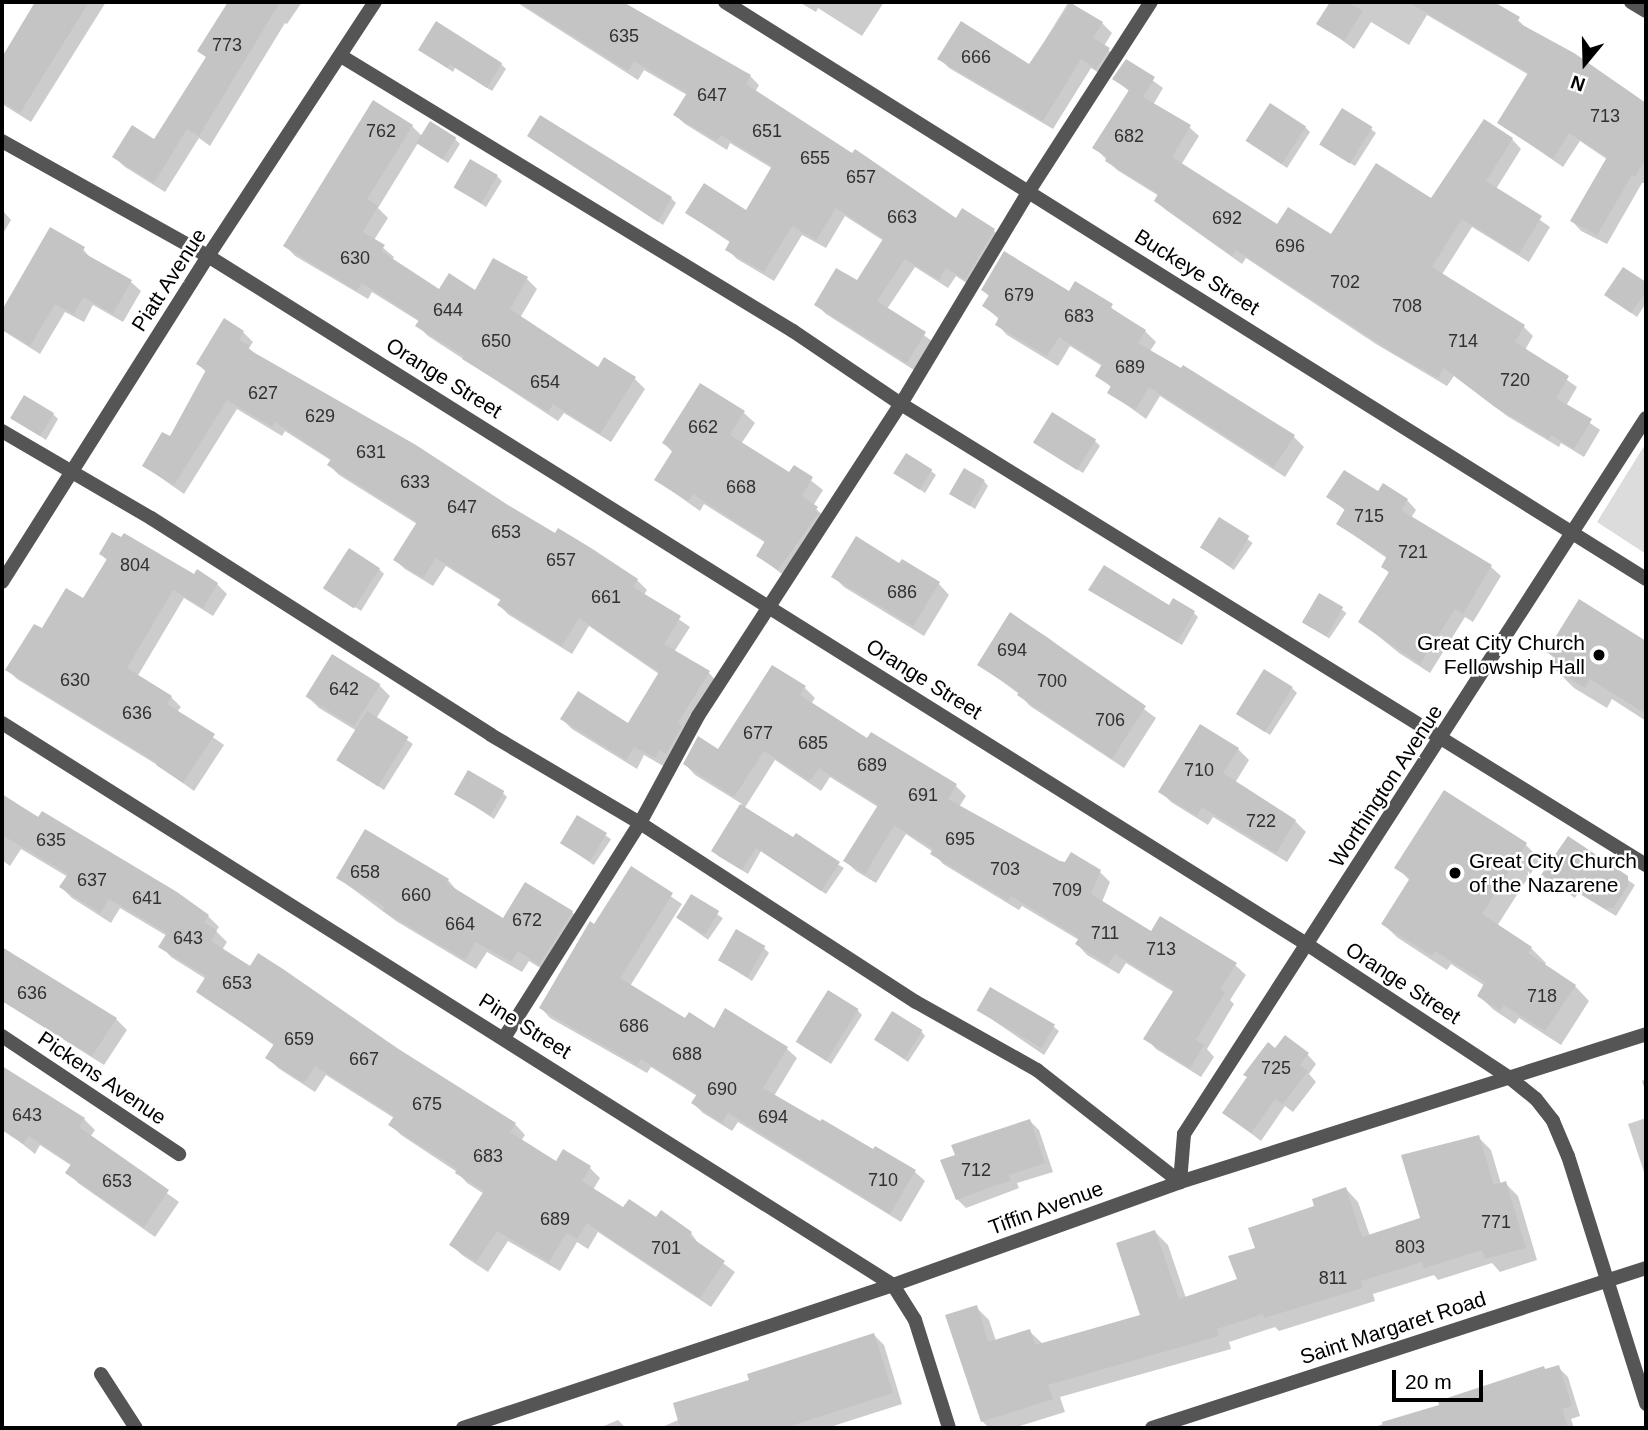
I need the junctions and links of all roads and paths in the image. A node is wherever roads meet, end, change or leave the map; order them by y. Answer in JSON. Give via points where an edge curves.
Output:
{"nodes":[{"id":1,"x":374,"y":2,"type":"edge"},
{"id":2,"x":725,"y":2,"type":"edge"},
{"id":3,"x":1150,"y":2,"type":"edge"},
{"id":4,"x":1630,"y":2,"type":"edge"},
{"id":5,"x":1646,"y":12,"type":"edge"},
{"id":6,"x":341,"y":56,"type":"junction"},
{"id":7,"x":2,"y":141,"type":"edge"},
{"id":8,"x":1028,"y":191,"type":"junction"},
{"id":9,"x":208,"y":256,"type":"junction"},
{"id":10,"x":901,"y":404,"type":"junction"},
{"id":11,"x":1646,"y":418,"type":"edge"},
{"id":12,"x":2,"y":431,"type":"edge"},
{"id":13,"x":72,"y":471,"type":"junction"},
{"id":14,"x":1572,"y":532,"type":"junction"},
{"id":15,"x":1646,"y":579,"type":"edge"},
{"id":16,"x":2,"y":582,"type":"edge"},
{"id":17,"x":771,"y":608,"type":"junction"},
{"id":18,"x":2,"y":723,"type":"edge"},
{"id":19,"x":1442,"y":737,"type":"junction"},
{"id":20,"x":640,"y":823,"type":"junction"},
{"id":21,"x":1646,"y":865,"type":"edge"},
{"id":22,"x":1308,"y":945,"type":"junction"},
{"id":23,"x":1646,"y":1034,"type":"edge"},
{"id":24,"x":2,"y":1036,"type":"edge"},
{"id":25,"x":504,"y":1038,"type":"junction"},
{"id":26,"x":1510,"y":1078,"type":"junction"},
{"id":27,"x":179,"y":1154,"type":"dead end"},
{"id":28,"x":1180,"y":1182,"type":"junction"},
{"id":29,"x":1646,"y":1268,"type":"edge"},
{"id":30,"x":1607,"y":1281,"type":"junction"},
{"id":31,"x":893,"y":1284,"type":"junction"},
{"id":32,"x":102,"y":1374,"type":"dead end"},
{"id":33,"x":1646,"y":1404,"type":"edge"},
{"id":34,"x":136,"y":1428,"type":"edge"},
{"id":35,"x":463,"y":1428,"type":"edge"},
{"id":36,"x":949,"y":1428,"type":"edge"},
{"id":37,"x":1152,"y":1428,"type":"edge"}],
"edges":[{"from":1,"to":6,"type":"street","name":"Piatt Avenue"},
{"from":2,"to":8,"type":"street","name":"Buckeye Street"},
{"from":3,"to":8,"type":"street"},
{"from":4,"to":5,"type":"street"},
{"from":6,"to":9,"type":"street","name":"Piatt Avenue"},
{"from":6,"to":10,"type":"street","via":[[793,331]]},
{"from":7,"to":9,"type":"street","name":"Orange Street"},
{"from":8,"to":10,"type":"street"},
{"from":8,"to":14,"type":"street","name":"Buckeye Street"},
{"from":9,"to":13,"type":"street","name":"Piatt Avenue"},
{"from":9,"to":17,"type":"street","name":"Orange Street"},
{"from":10,"to":17,"type":"street"},
{"from":10,"to":19,"type":"street"},
{"from":11,"to":14,"type":"street","name":"Worthington Avenue"},
{"from":12,"to":13,"type":"street"},
{"from":13,"to":16,"type":"street","name":"Piatt Avenue"},
{"from":13,"to":20,"type":"street","via":[[491,735]]},
{"from":14,"to":15,"type":"street","name":"Buckeye Street"},
{"from":14,"to":19,"type":"street","name":"Worthington Avenue"},
{"from":17,"to":20,"type":"street","via":[[698,716]]},
{"from":17,"to":22,"type":"street","name":"Orange Street"},
{"from":18,"to":25,"type":"street","name":"Pine Street"},
{"from":19,"to":21,"type":"street"},
{"from":19,"to":22,"type":"street","name":"Worthington Avenue"},
{"from":20,"to":25,"type":"street"},
{"from":20,"to":28,"type":"street","via":[[916,1002],[1037,1070]]},
{"from":22,"to":26,"type":"street","name":"Orange Street"},
{"from":22,"to":28,"type":"street","name":"Worthington Avenue","via":[[1184,1134]]},
{"from":23,"to":26,"type":"street","name":"Tiffin Avenue"},
{"from":24,"to":27,"type":"street","name":"Pickens Avenue"},
{"from":25,"to":31,"type":"street","name":"Pine Street"},
{"from":26,"to":28,"type":"street","name":"Tiffin Avenue"},
{"from":26,"to":30,"type":"street","name":"Orange Street","via":[[1553,1121]]},
{"from":28,"to":31,"type":"street","name":"Tiffin Avenue"},
{"from":29,"to":30,"type":"street","name":"Saint Margaret Road"},
{"from":30,"to":33,"type":"street","name":"Orange Street"},
{"from":30,"to":37,"type":"street","name":"Saint Margaret Road"},
{"from":31,"to":35,"type":"street","name":"Tiffin Avenue"},
{"from":31,"to":36,"type":"street","name":"Pine Street","via":[[915,1320]]},
{"from":32,"to":34,"type":"street"}]}
